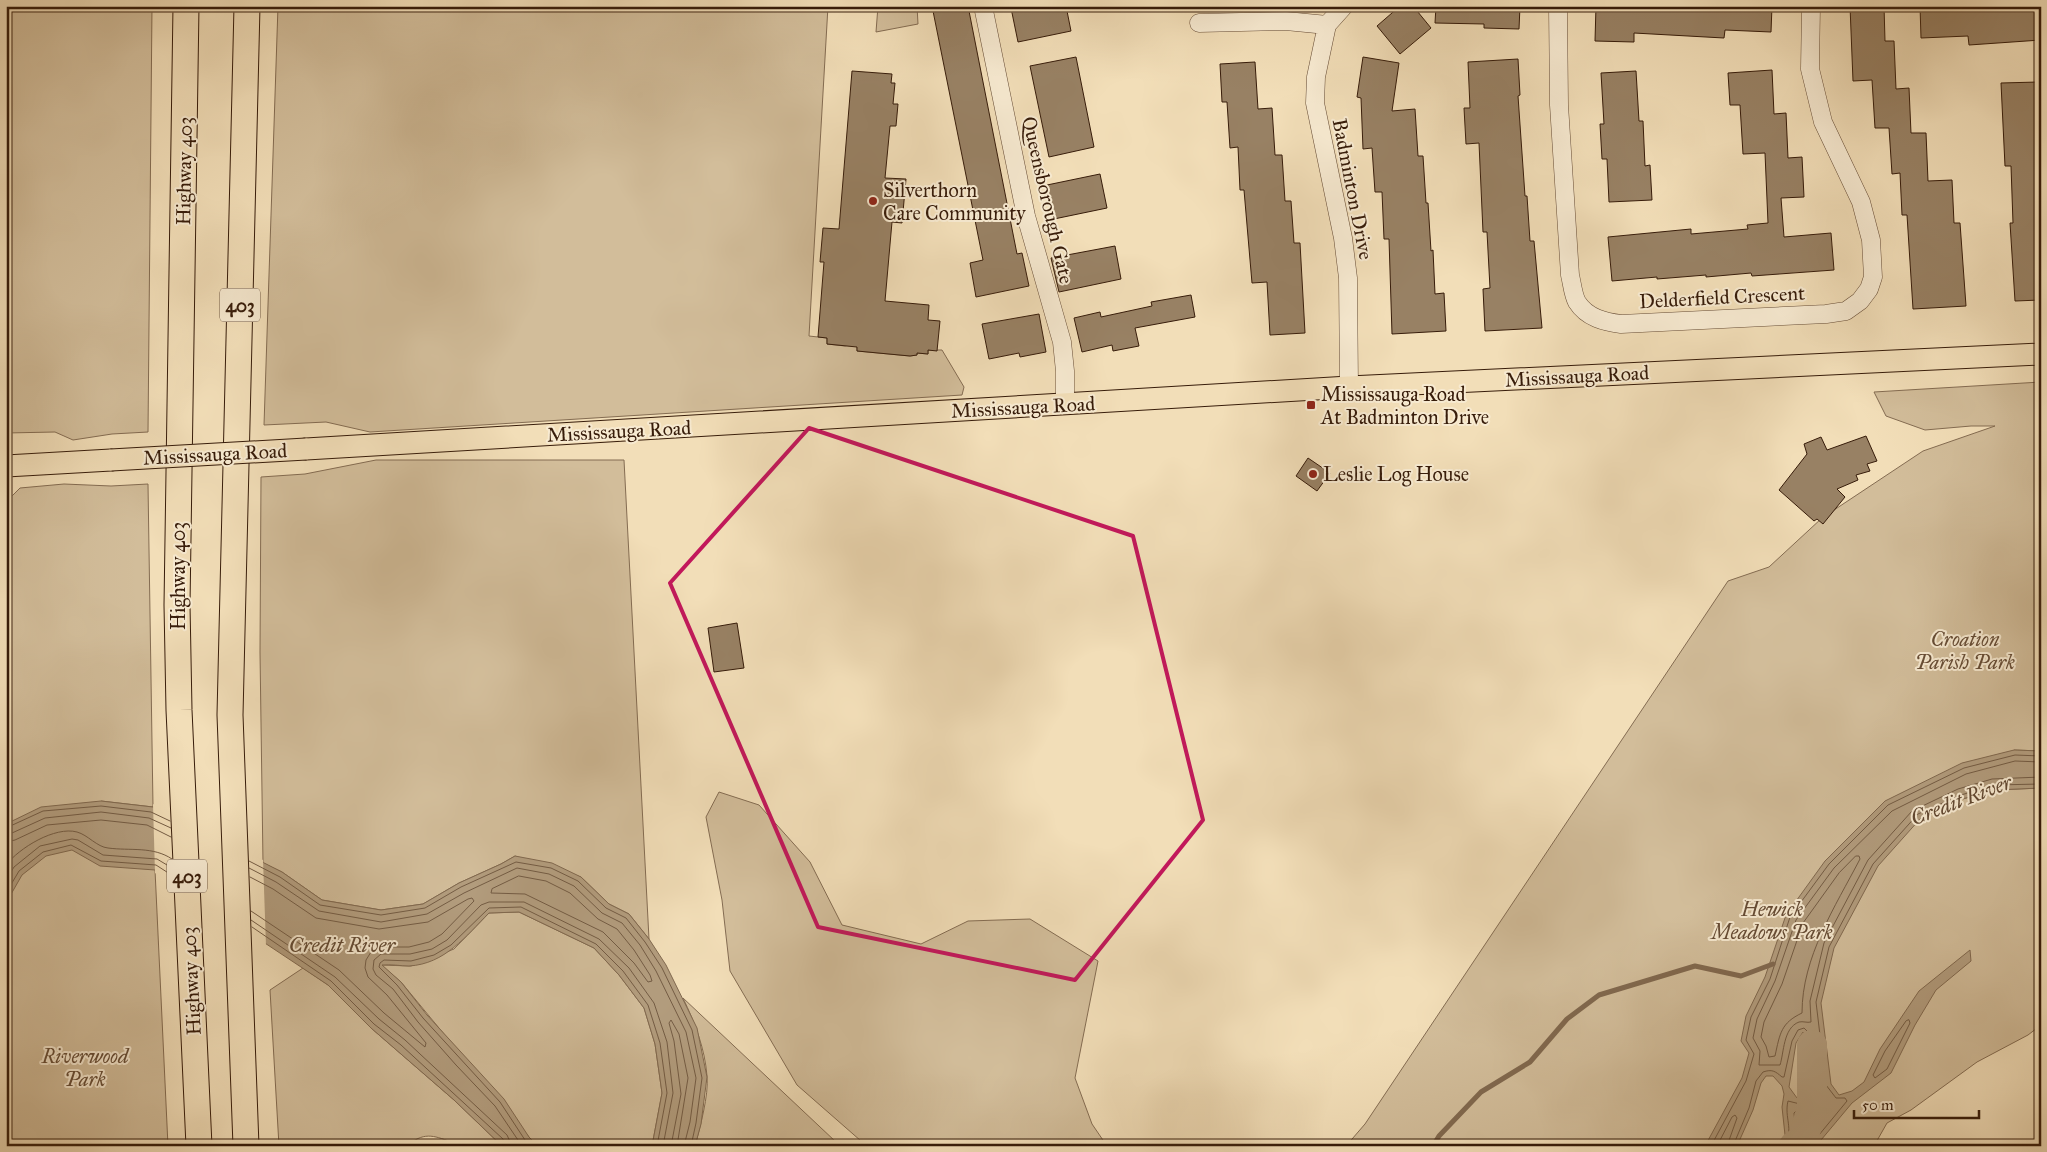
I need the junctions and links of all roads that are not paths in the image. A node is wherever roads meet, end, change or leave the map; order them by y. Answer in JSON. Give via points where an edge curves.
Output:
{"nodes":[{"id":1,"x":186,"y":6,"type":"edge"},
{"id":2,"x":247,"y":6,"type":"edge"},
{"id":3,"x":983,"y":6,"type":"edge"},
{"id":4,"x":1344,"y":6,"type":"edge"},
{"id":5,"x":1558,"y":6,"type":"edge"},
{"id":6,"x":1811,"y":6,"type":"edge"},
{"id":7,"x":1200,"y":23,"type":"dead end"},
{"id":8,"x":1327,"y":25,"type":"junction"},
{"id":9,"x":2041,"y":354,"type":"edge"},
{"id":10,"x":1349,"y":387,"type":"junction"},
{"id":11,"x":1065,"y":405,"type":"junction"},
{"id":12,"x":6,"y":466,"type":"edge"},
{"id":13,"x":199,"y":1146,"type":"edge"},
{"id":14,"x":246,"y":1146,"type":"edge"}],
"edges":[{"from":1,"to":13,"type":"highway","name":"Highway 403","number":"403","via":[[177,606]]},
{"from":2,"to":14,"type":"highway","number":"403","via":[[230,715]]},
{"from":3,"to":11,"type":"street","name":"Queensborough Gate","via":[[1026,216],[1062,342]]},
{"from":4,"to":8,"type":"street","name":"Badminton Drive"},
{"from":5,"to":6,"type":"street","name":"Delderfield Crescent","via":[[1559,105],[1570,275],[1577,302],[1587,312],[1601,322],[1622,324],[1826,314],[1846,311],[1869,289],[1873,277],[1871,240],[1863,209],[1823,122],[1810,70]]},
{"from":7,"to":8,"type":"street"},
{"from":8,"to":10,"type":"street","name":"Badminton Drive","via":[[1316,77],[1315,103],[1348,278]]},
{"from":9,"to":10,"type":"main road","name":"Mississauga Road"},
{"from":10,"to":11,"type":"main road","name":"Mississauga Road"},
{"from":11,"to":12,"type":"main road","name":"Mississauga Road","bridge":true}]}
